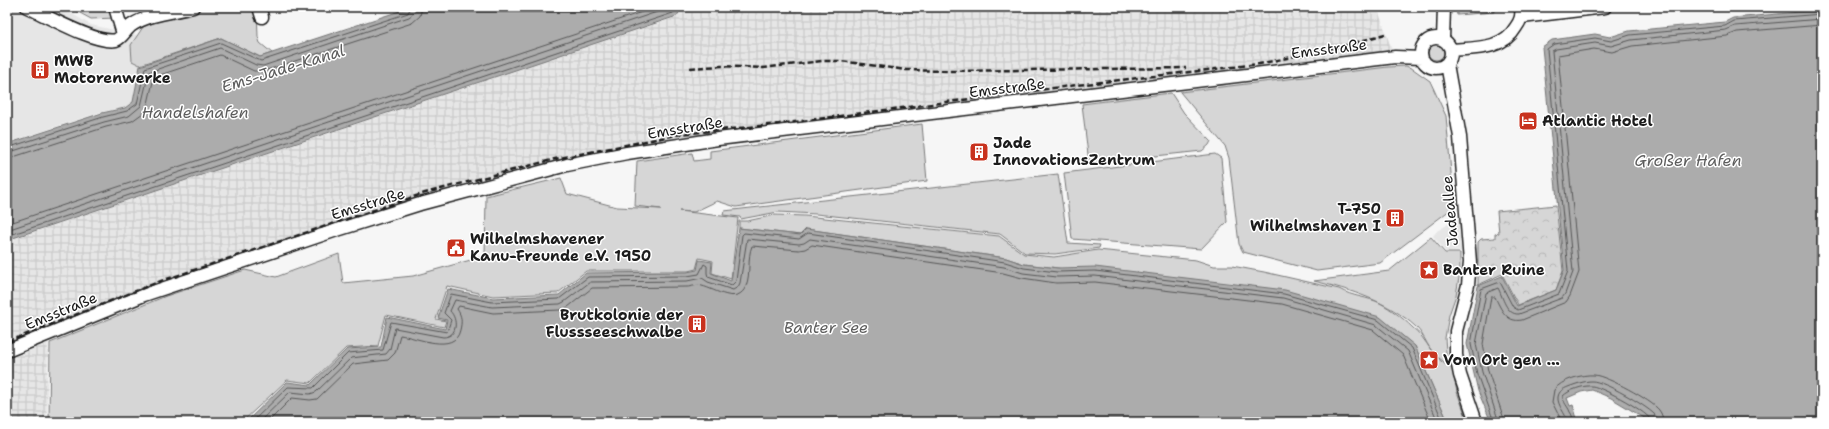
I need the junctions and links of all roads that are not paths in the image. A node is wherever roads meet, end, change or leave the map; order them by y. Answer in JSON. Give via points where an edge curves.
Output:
{"nodes":[{"id":1,"x":27,"y":7,"type":"edge"},
{"id":2,"x":115,"y":7,"type":"edge"},
{"id":3,"x":189,"y":7,"type":"edge"},
{"id":4,"x":1605,"y":7,"type":"edge"},
{"id":5,"x":1443,"y":10,"type":"edge"},
{"id":6,"x":1522,"y":12,"type":"edge"},
{"id":7,"x":123,"y":34,"type":"junction"},
{"id":8,"x":1439,"y":39,"type":"junction"},
{"id":9,"x":1451,"y":50,"type":"junction"},
{"id":10,"x":1422,"y":53,"type":"junction"},
{"id":11,"x":1442,"y":66,"type":"junction"},
{"id":12,"x":7,"y":350,"type":"edge"},
{"id":13,"x":1476,"y":422,"type":"edge"}],
"edges":[{"from":1,"to":7,"type":"street","via":[[99,38],[114,40]]},
{"from":2,"to":7,"type":"street"},
{"from":3,"to":7,"type":"street","via":[[148,18],[131,26]]},
{"from":4,"to":6,"type":"street"},
{"from":5,"to":8,"type":"street"},
{"from":6,"to":9,"type":"street","via":[[1511,35],[1503,41],[1493,46]]},
{"from":8,"to":9,"type":"street","via":[[1447,42]]},
{"from":8,"to":10,"type":"street","via":[[1427,41]]},
{"from":9,"to":11,"type":"street","via":[[1451,58]]},
{"from":10,"to":11,"type":"street","via":[[1428,66]]},
{"from":10,"to":12,"type":"street","name":"Emsstraße","via":[[718,139],[567,165],[420,204],[334,231],[144,295]]},
{"from":11,"to":13,"type":"street","name":"Jadeallee","via":[[1450,89],[1460,137],[1470,262],[1468,285],[1456,326],[1456,355]]}]}
